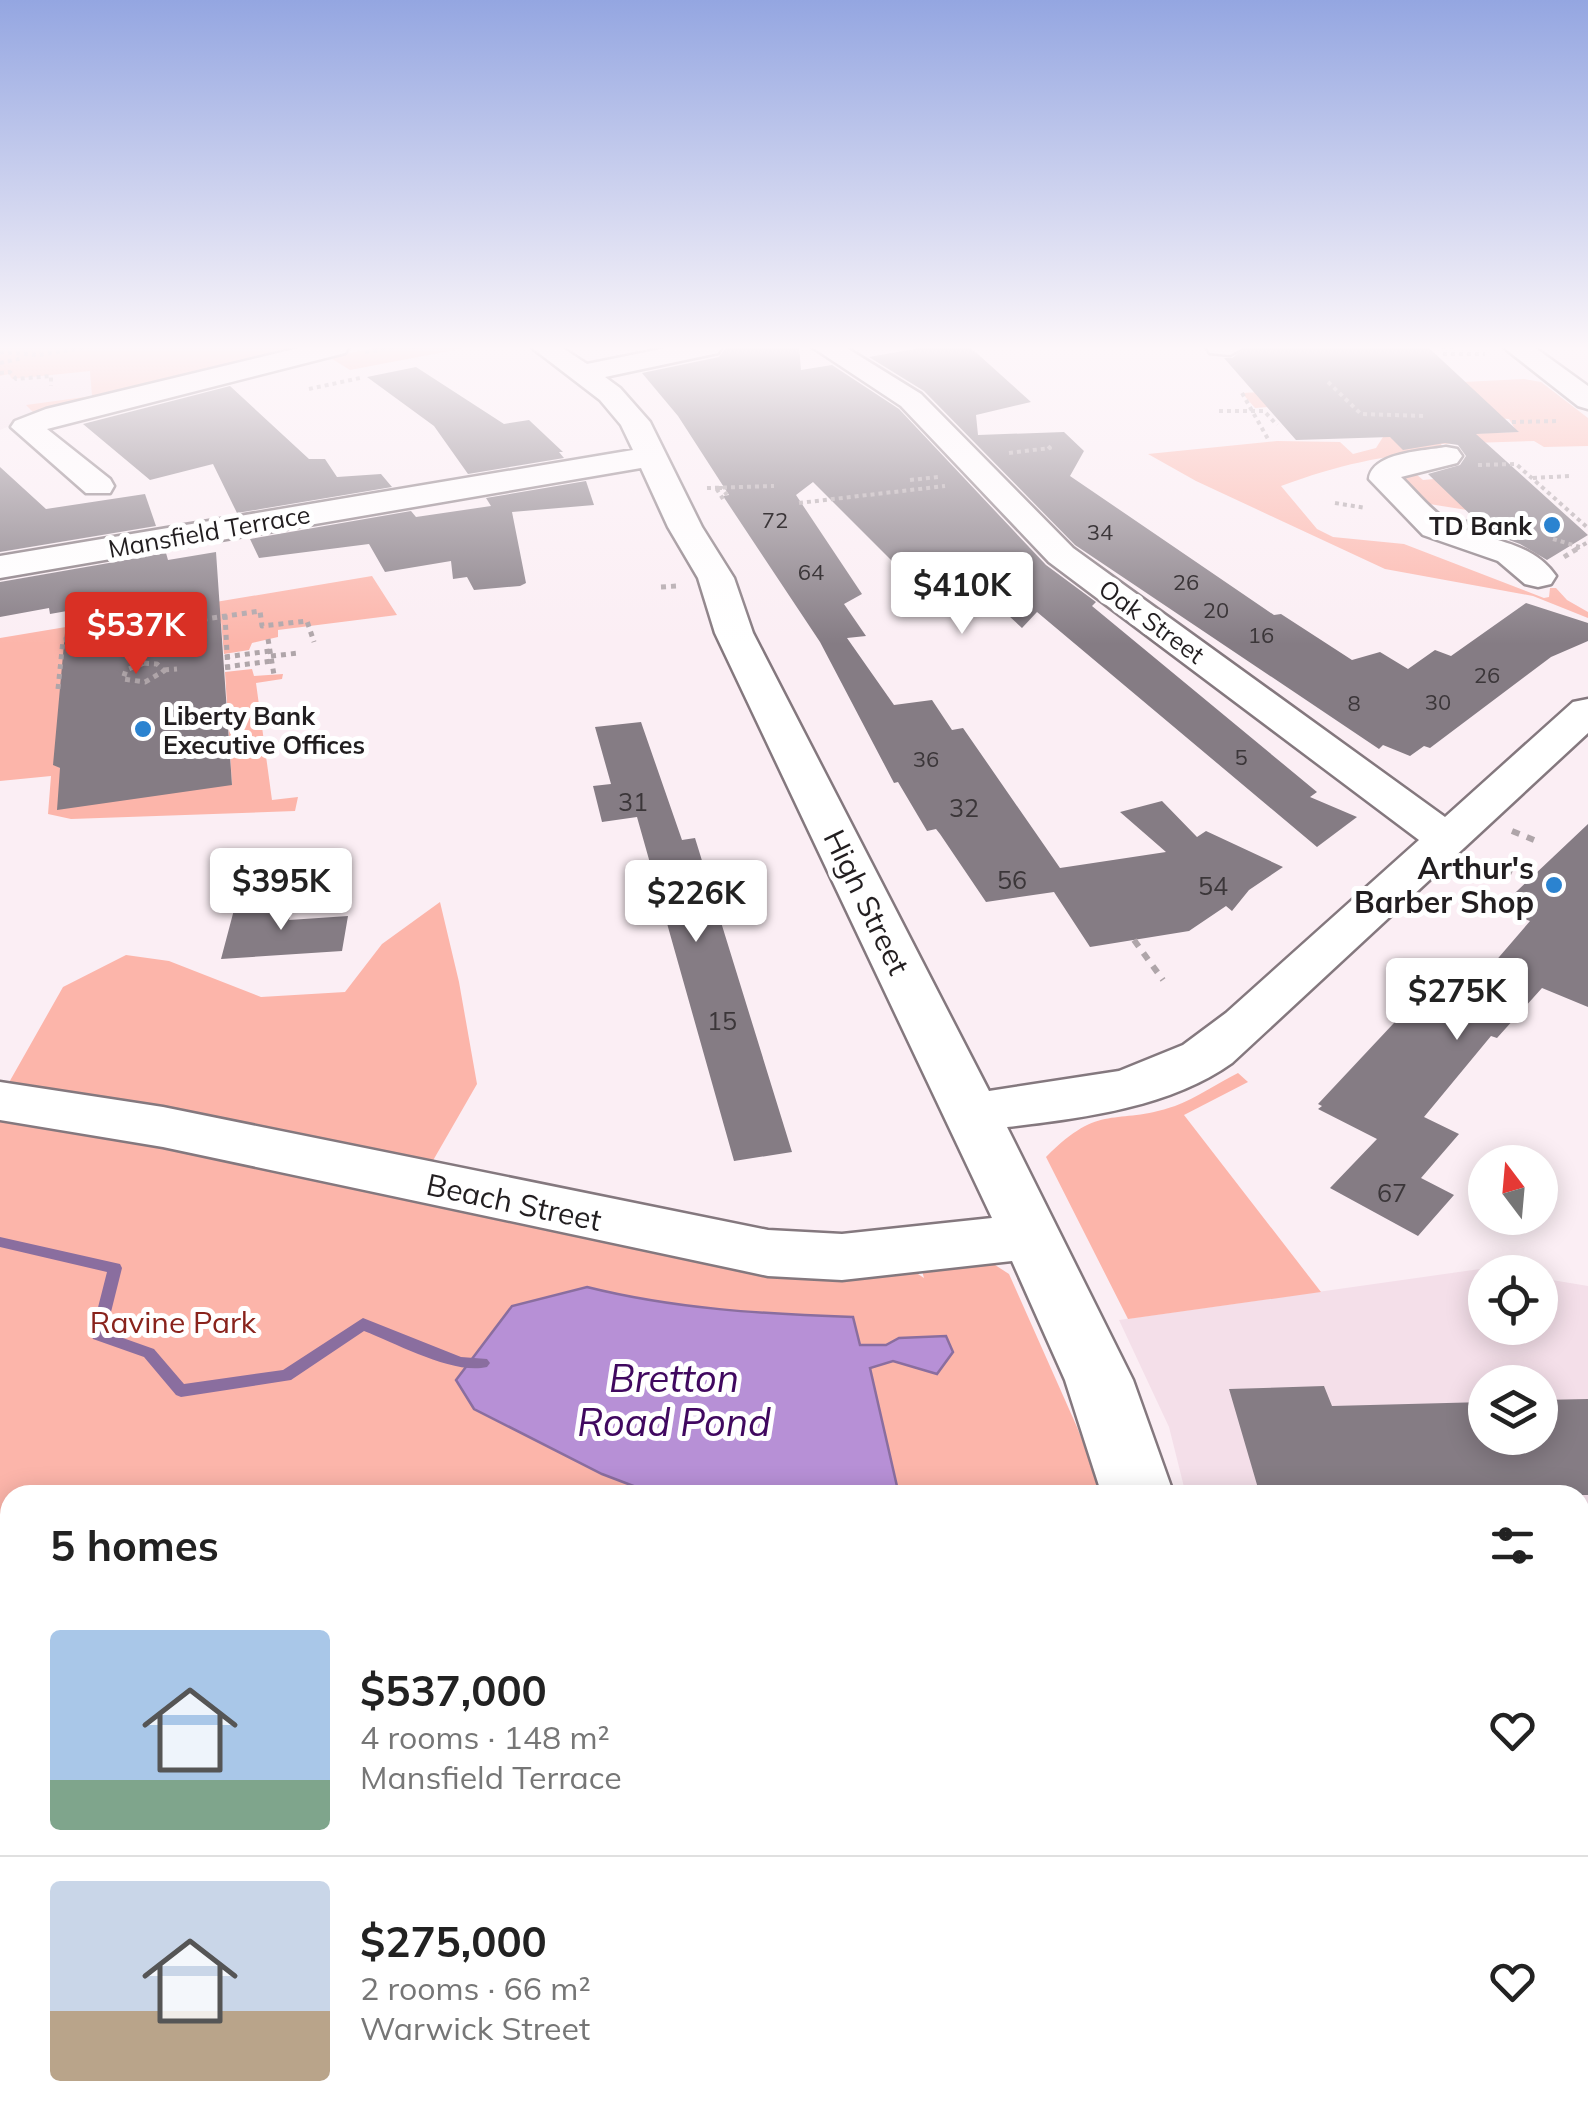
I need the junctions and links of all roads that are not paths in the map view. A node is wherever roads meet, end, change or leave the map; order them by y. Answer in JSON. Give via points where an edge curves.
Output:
{"nodes":[{"id":1,"x":48,"y":446,"type":"edge"},
{"id":2,"x":648,"y":446,"type":"edge"},
{"id":3,"x":956,"y":446,"type":"edge"},
{"id":4,"x":654,"y":456,"type":"junction"},
{"id":5,"x":1461,"y":461,"type":"road end"},
{"id":6,"x":1375,"y":464,"type":"dead end"},
{"id":7,"x":98,"y":486,"type":"dead end"},
{"id":8,"x":1428,"y":541,"type":"dead end"},
{"id":9,"x":0,"y":567,"type":"edge"},
{"id":10,"x":1538,"y":576,"type":"dead end"},
{"id":11,"x":1588,"y":712,"type":"edge"},
{"id":12,"x":1449,"y":842,"type":"junction"},
{"id":13,"x":0,"y":1101,"type":"edge"},
{"id":14,"x":970,"y":1113,"type":"junction"},
{"id":15,"x":1032,"y":1236,"type":"junction"},
{"id":16,"x":1135,"y":1485,"type":"edge"}],
"edges":[{"from":1,"to":7,"type":"street"},
{"from":2,"to":4,"type":"street","name":"High Street"},
{"from":3,"to":12,"type":"street","name":"Oak Street","via":[[1061,554]]},
{"from":4,"to":9,"type":"street","name":"Mansfield Terrace"},
{"from":4,"to":14,"type":"street","name":"High Street"},
{"from":5,"to":10,"type":"street","via":[[1391,468],[1384,480],[1434,528],[1516,557]]},
{"from":6,"to":8,"type":"street","via":[[1367,478]]},
{"from":11,"to":12,"type":"street"},
{"from":12,"to":14,"type":"street","via":[[1202,1058],[1091,1095]]},
{"from":13,"to":15,"type":"street","name":"Beach Street","via":[[162,1127],[768,1253],[842,1257]]},
{"from":14,"to":15,"type":"street","name":"High Street"},
{"from":15,"to":16,"type":"street","name":"High Street","via":[[1098,1380]]}]}
